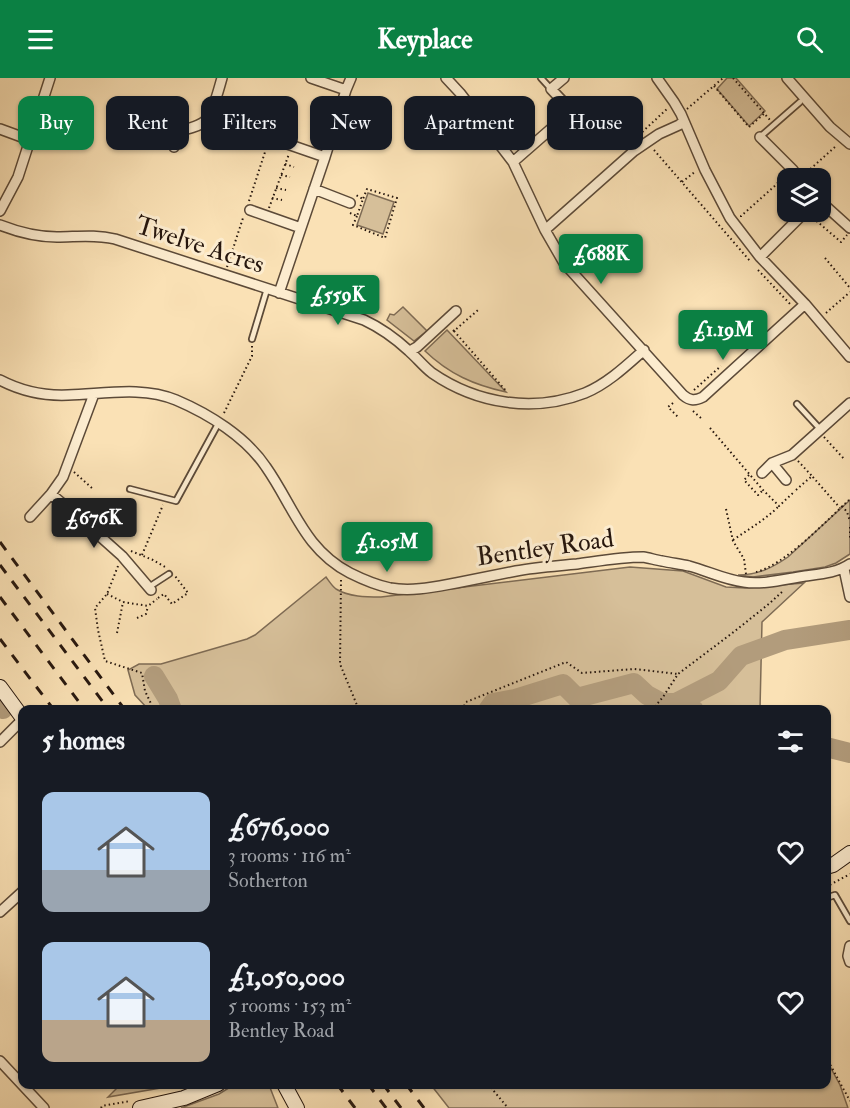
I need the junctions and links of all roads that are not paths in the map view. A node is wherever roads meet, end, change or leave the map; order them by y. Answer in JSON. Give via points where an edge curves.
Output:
{"nodes":[{"id":1,"x":50,"y":78,"type":"edge"},
{"id":2,"x":222,"y":78,"type":"edge"},
{"id":3,"x":311,"y":78,"type":"edge"},
{"id":4,"x":351,"y":78,"type":"edge"},
{"id":5,"x":446,"y":78,"type":"edge"},
{"id":6,"x":541,"y":78,"type":"edge"},
{"id":7,"x":564,"y":78,"type":"edge"},
{"id":8,"x":657,"y":78,"type":"edge"},
{"id":9,"x":787,"y":78,"type":"edge"},
{"id":10,"x":551,"y":89,"type":"junction"},
{"id":11,"x":346,"y":90,"type":"junction"},
{"id":12,"x":44,"y":96,"type":"edge"},
{"id":13,"x":800,"y":102,"type":"dead end"},
{"id":14,"x":682,"y":118,"type":"junction"},
{"id":15,"x":189,"y":128,"type":"edge"},
{"id":16,"x":0,"y":129,"type":"edge"},
{"id":17,"x":850,"y":130,"type":"edge"},
{"id":18,"x":18,"y":136,"type":"edge"},
{"id":19,"x":760,"y":137,"type":"joint"},
{"id":20,"x":844,"y":142,"type":"edge"},
{"id":21,"x":298,"y":148,"type":"edge"},
{"id":22,"x":27,"y":150,"type":"edge"},
{"id":23,"x":325,"y":157,"type":"junction"},
{"id":24,"x":513,"y":162,"type":"junction"},
{"id":25,"x":791,"y":168,"type":"edge"},
{"id":26,"x":314,"y":189,"type":"junction"},
{"id":27,"x":350,"y":203,"type":"dead end"},
{"id":28,"x":250,"y":210,"type":"dead end"},
{"id":29,"x":0,"y":211,"type":"edge"},
{"id":30,"x":831,"y":211,"type":"edge"},
{"id":31,"x":794,"y":222,"type":"edge"},
{"id":32,"x":0,"y":225,"type":"edge"},
{"id":33,"x":301,"y":228,"type":"junction"},
{"id":34,"x":850,"y":228,"type":"edge"},
{"id":35,"x":545,"y":230,"type":"junction"},
{"id":36,"x":760,"y":257,"type":"junction"},
{"id":37,"x":267,"y":288,"type":"junction"},
{"id":38,"x":279,"y":293,"type":"junction"},
{"id":39,"x":805,"y":304,"type":"junction"},
{"id":40,"x":456,"y":311,"type":"dead end"},
{"id":41,"x":252,"y":339,"type":"road end"},
{"id":42,"x":644,"y":350,"type":"junction"},
{"id":43,"x":410,"y":351,"type":"junction"},
{"id":44,"x":850,"y":357,"type":"edge"},
{"id":45,"x":0,"y":380,"type":"edge"},
{"id":46,"x":94,"y":394,"type":"junction"},
{"id":47,"x":850,"y":403,"type":"edge"},
{"id":48,"x":798,"y":404,"type":"dead end"},
{"id":49,"x":219,"y":423,"type":"junction"},
{"id":50,"x":819,"y":430,"type":"junction"},
{"id":51,"x":772,"y":463,"type":"junction"},
{"id":52,"x":762,"y":472,"type":"dead end"},
{"id":53,"x":786,"y":480,"type":"road end"},
{"id":54,"x":130,"y":489,"type":"dead end"},
{"id":55,"x":51,"y":494,"type":"junction"},
{"id":56,"x":30,"y":517,"type":"dead end"},
{"id":57,"x":847,"y":567,"type":"edge"},
{"id":58,"x":169,"y":574,"type":"dead end"},
{"id":59,"x":150,"y":589,"type":"joint"},
{"id":60,"x":850,"y":597,"type":"edge"},
{"id":61,"x":0,"y":687,"type":"edge"},
{"id":62,"x":18,"y":711,"type":"edge"},
{"id":63,"x":18,"y":717,"type":"edge"},
{"id":64,"x":0,"y":742,"type":"edge"},
{"id":65,"x":850,"y":853,"type":"edge"},
{"id":66,"x":831,"y":866,"type":"edge"},
{"id":67,"x":18,"y":896,"type":"edge"},
{"id":68,"x":831,"y":896,"type":"edge"},
{"id":69,"x":0,"y":912,"type":"edge"},
{"id":70,"x":850,"y":921,"type":"edge"},
{"id":71,"x":850,"y":946,"type":"edge"},
{"id":72,"x":850,"y":962,"type":"edge"},
{"id":73,"x":0,"y":1061,"type":"edge"},
{"id":74,"x":18,"y":1080,"type":"edge"},
{"id":75,"x":26,"y":1089,"type":"edge"},
{"id":76,"x":206,"y":1089,"type":"edge"},
{"id":77,"x":287,"y":1089,"type":"edge"},
{"id":78,"x":44,"y":1108,"type":"edge"},
{"id":79,"x":140,"y":1108,"type":"edge"},
{"id":80,"x":297,"y":1108,"type":"edge"}],
"edges":[{"from":1,"to":12,"type":"street"},
{"from":2,"to":15,"type":"street","via":[[206,120]]},
{"from":3,"to":11,"type":"street"},
{"from":4,"to":11,"type":"street"},
{"from":5,"to":24,"type":"street"},
{"from":6,"to":10,"type":"lane"},
{"from":7,"to":10,"type":"street"},
{"from":8,"to":14,"type":"street"},
{"from":9,"to":20,"type":"street"},
{"from":10,"to":24,"type":"street","via":[[570,109],[568,114]]},
{"from":11,"to":23,"type":"street"},
{"from":13,"to":19,"type":"lane"},
{"from":14,"to":35,"type":"street","via":[[679,125],[634,151]]},
{"from":14,"to":36,"type":"street","via":[[730,218]]},
{"from":16,"to":18,"type":"street"},
{"from":17,"to":20,"type":"street"},
{"from":19,"to":25,"type":"street"},
{"from":21,"to":23,"type":"street"},
{"from":22,"to":29,"type":"street"},
{"from":23,"to":26,"type":"street"},
{"from":24,"to":35,"type":"street"},
{"from":26,"to":27,"type":"street"},
{"from":26,"to":33,"type":"street"},
{"from":28,"to":33,"type":"street"},
{"from":30,"to":34,"type":"street"},
{"from":31,"to":36,"type":"street"},
{"from":32,"to":37,"type":"street","name":"Twelve Acres","via":[[35,236],[106,237]]},
{"from":33,"to":38,"type":"street"},
{"from":35,"to":42,"type":"street","via":[[564,263]]},
{"from":36,"to":39,"type":"street"},
{"from":37,"to":38,"type":"street","name":"Twelve Acres"},
{"from":37,"to":41,"type":"lane"},
{"from":38,"to":43,"type":"street","name":"Twelve Acres","via":[[364,320],[386,331]]},
{"from":39,"to":42,"type":"street","via":[[697,400],[683,395]]},
{"from":39,"to":44,"type":"street"},
{"from":40,"to":43,"type":"street"},
{"from":42,"to":43,"type":"street","name":"Twelve Acres","via":[[607,381],[586,392],[532,404],[468,392],[430,371]]},
{"from":45,"to":46,"type":"street","name":"Bentley Road","via":[[47,394]]},
{"from":46,"to":49,"type":"street","name":"Bentley Road","via":[[159,395]]},
{"from":46,"to":55,"type":"street","via":[[63,477]]},
{"from":47,"to":50,"type":"street"},
{"from":48,"to":50,"type":"lane"},
{"from":49,"to":54,"type":"lane","via":[[176,501]]},
{"from":49,"to":57,"type":"street","name":"Bentley Road","via":[[265,465],[306,535],[324,554],[360,578],[389,588],[429,588],[520,570],[645,557],[748,583]]},
{"from":50,"to":51,"type":"street","via":[[792,455]]},
{"from":51,"to":52,"type":"street"},
{"from":51,"to":53,"type":"street"},
{"from":55,"to":56,"type":"street"},
{"from":55,"to":59,"type":"street","via":[[122,556]]},
{"from":57,"to":60,"type":"street"},
{"from":58,"to":59,"type":"lane"},
{"from":61,"to":62,"type":"street"},
{"from":63,"to":64,"type":"street"},
{"from":65,"to":66,"type":"street"},
{"from":67,"to":69,"type":"street"},
{"from":68,"to":70,"type":"lane","via":[[835,895]]},
{"from":71,"to":72,"type":"street"},
{"from":73,"to":74,"type":"street"},
{"from":75,"to":78,"type":"street"},
{"from":76,"to":79,"type":"street"},
{"from":77,"to":80,"type":"street"}]}
